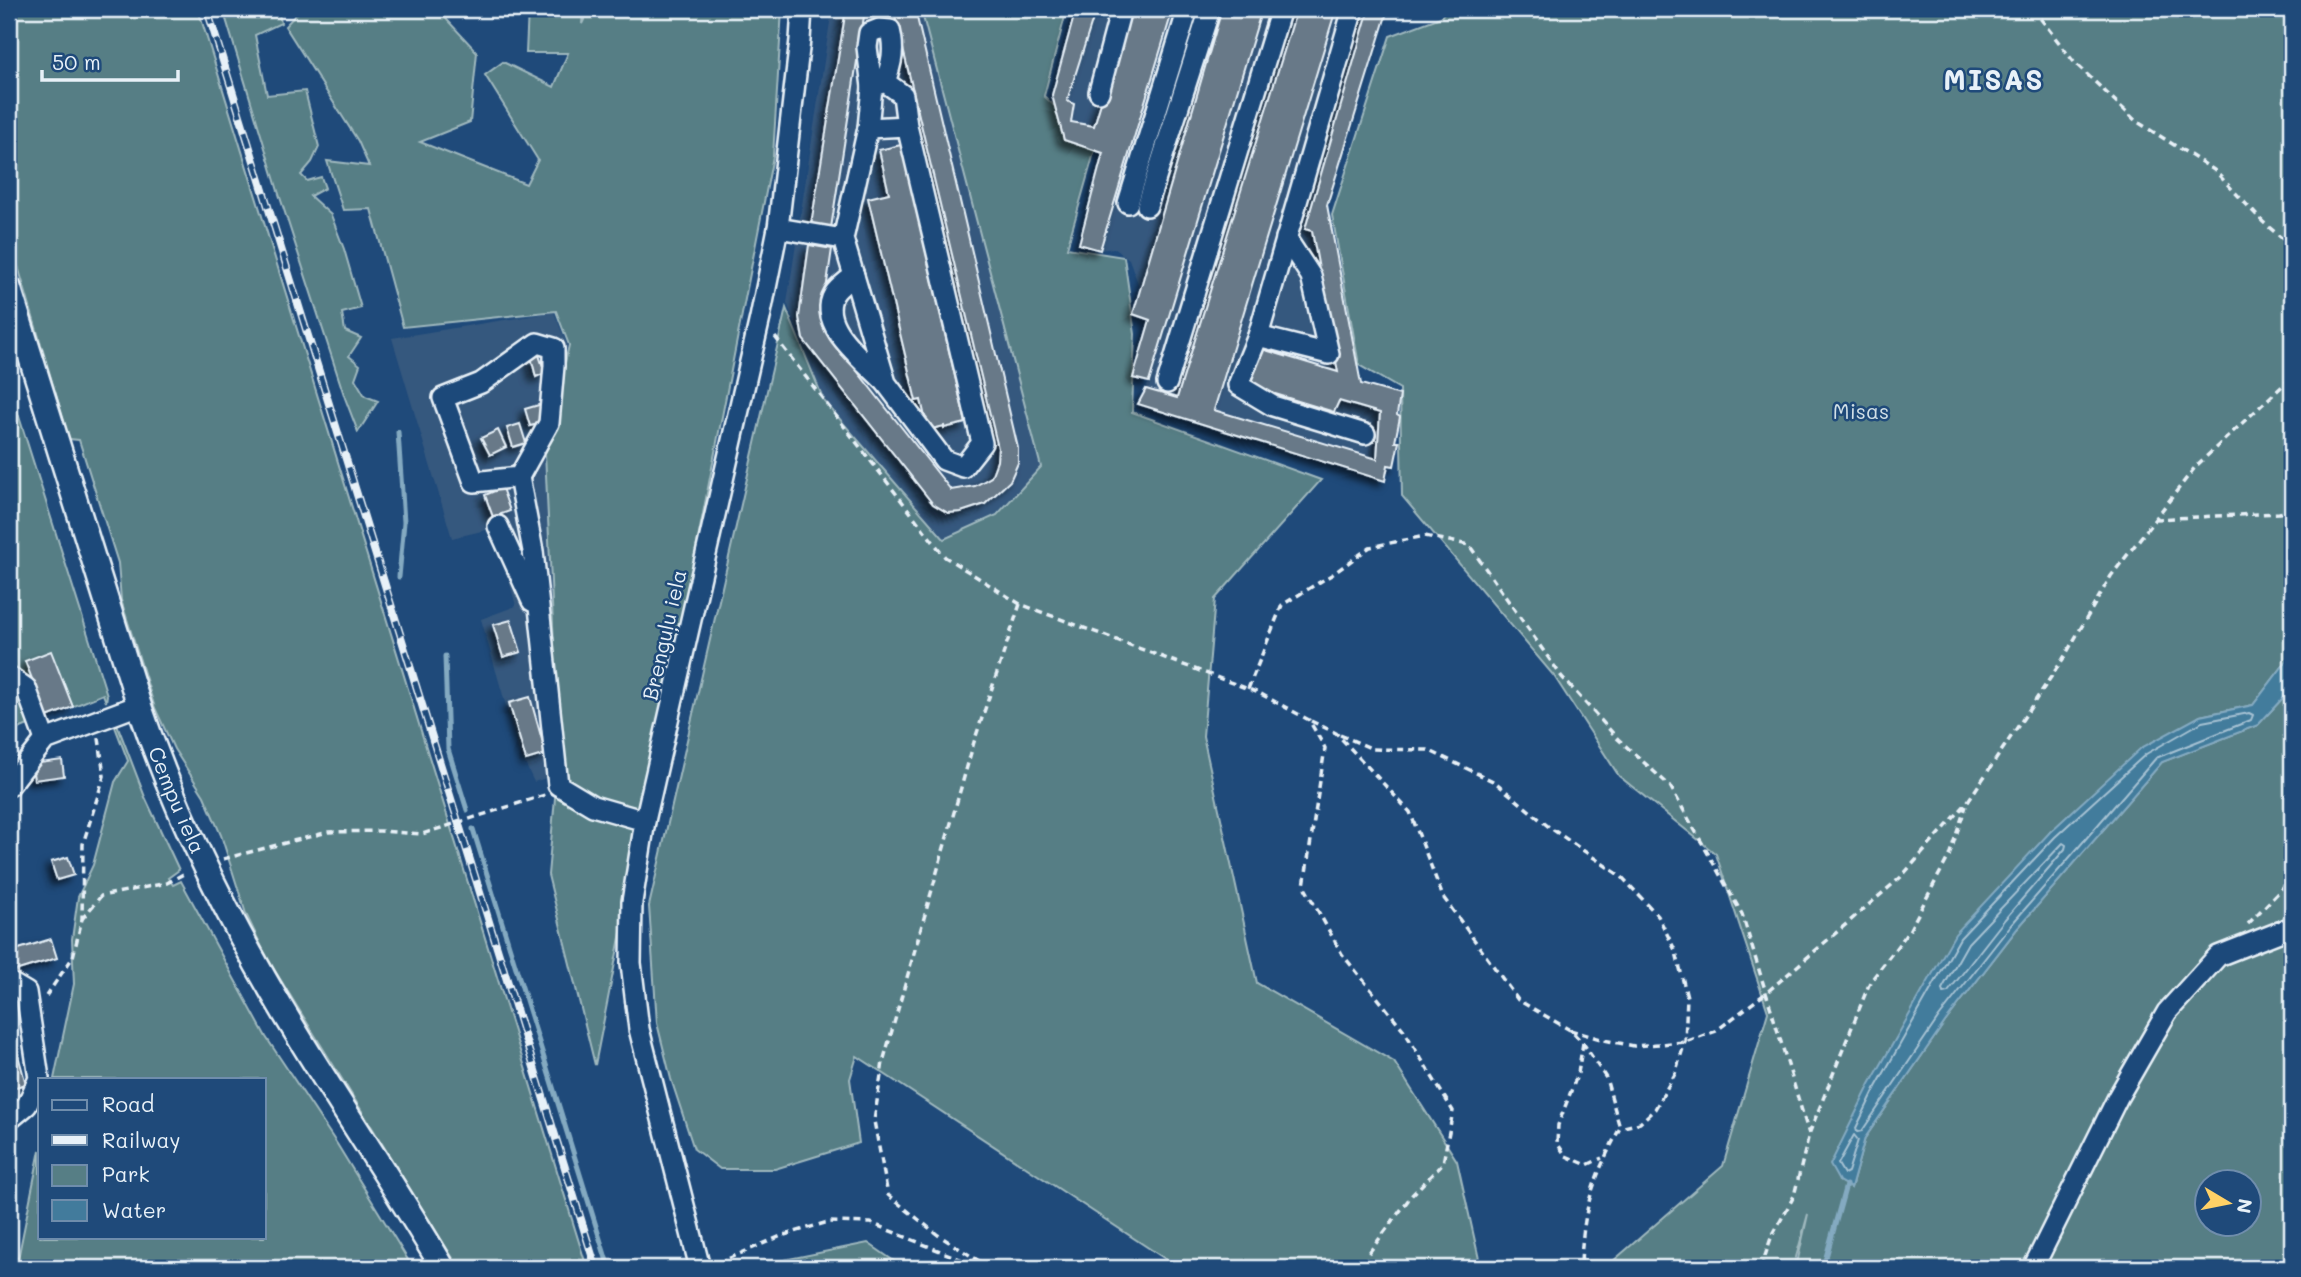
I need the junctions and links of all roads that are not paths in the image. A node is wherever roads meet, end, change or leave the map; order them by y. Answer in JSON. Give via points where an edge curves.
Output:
{"nodes":[{"id":1,"x":802,"y":9,"type":"edge"},
{"id":2,"x":1121,"y":9,"type":"edge"},
{"id":3,"x":1188,"y":9,"type":"edge"},
{"id":4,"x":1210,"y":9,"type":"edge"},
{"id":5,"x":1281,"y":9,"type":"edge"},
{"id":6,"x":1353,"y":9,"type":"edge"},
{"id":7,"x":1099,"y":92,"type":"dead end"},
{"id":8,"x":907,"y":126,"type":"junction"},
{"id":9,"x":868,"y":128,"type":"junction"},
{"id":10,"x":778,"y":228,"type":"junction"},
{"id":11,"x":843,"y":239,"type":"junction"},
{"id":12,"x":1286,"y":239,"type":"junction"},
{"id":13,"x":854,"y":275,"type":"junction"},
{"id":14,"x":9,"y":288,"type":"edge"},
{"id":15,"x":1258,"y":336,"type":"junction"},
{"id":16,"x":886,"y":383,"type":"junction"},
{"id":17,"x":1167,"y":383,"type":"dead end"},
{"id":18,"x":1365,"y":434,"type":"dead end"},
{"id":19,"x":519,"y":477,"type":"junction"},
{"id":20,"x":498,"y":526,"type":"dead end"},
{"id":21,"x":540,"y":618,"type":"junction"},
{"id":22,"x":9,"y":676,"type":"edge"},
{"id":23,"x":139,"y":705,"type":"junction"},
{"id":24,"x":45,"y":740,"type":"junction"},
{"id":25,"x":9,"y":786,"type":"edge"},
{"id":26,"x":645,"y":821,"type":"junction"},
{"id":27,"x":2292,"y":927,"type":"edge"},
{"id":28,"x":9,"y":982,"type":"edge"},
{"id":29,"x":39,"y":1078,"type":"edge"},
{"id":30,"x":38,"y":1081,"type":"edge"},
{"id":31,"x":9,"y":1120,"type":"edge"},
{"id":32,"x":443,"y":1268,"type":"edge"},
{"id":33,"x":700,"y":1268,"type":"edge"},
{"id":34,"x":2033,"y":1268,"type":"edge"}],
"edges":[{"from":1,"to":10,"type":"street","name":"Brenguļu iela"},
{"from":2,"to":7,"type":"street"},
{"from":3,"to":4,"type":"street","via":[[1138,204]]},
{"from":5,"to":17,"type":"street"},
{"from":6,"to":12,"type":"street"},
{"from":8,"to":9,"type":"street"},
{"from":8,"to":9,"type":"street","via":[[903,95],[878,85]]},
{"from":8,"to":16,"type":"street","via":[[982,443],[963,467],[944,460]]},
{"from":9,"to":11,"type":"street"},
{"from":10,"to":11,"type":"street"},
{"from":10,"to":26,"type":"street","name":"Brenguļu iela"},
{"from":11,"to":13,"type":"street"},
{"from":12,"to":15,"type":"street"},
{"from":12,"to":15,"type":"street","via":[[1311,276],[1329,354]]},
{"from":13,"to":16,"type":"street"},
{"from":13,"to":16,"type":"street","via":[[834,293],[828,309],[836,331]]},
{"from":14,"to":23,"type":"main road","name":"Cempu iela"},
{"from":15,"to":18,"type":"street","via":[[1238,385],[1273,406]]},
{"from":19,"to":19,"type":"street","via":[[549,423],[554,348],[537,343],[481,383],[443,398],[474,482]]},
{"from":19,"to":21,"type":"street"},
{"from":20,"to":21,"type":"street"},
{"from":21,"to":26,"type":"street","via":[[558,785],[593,806]]},
{"from":22,"to":24,"type":"street","via":[[26,688]]},
{"from":23,"to":24,"type":"street"},
{"from":23,"to":32,"type":"main road","name":"Cempu iela","via":[[204,863],[296,1032]]},
{"from":24,"to":25,"type":"street"},
{"from":26,"to":33,"type":"street","name":"Brenguļu iela","via":[[632,902],[631,963],[638,1016]]},
{"from":27,"to":34,"type":"street","via":[[2218,956],[2167,1012],[2118,1097]]},
{"from":28,"to":29,"type":"street","via":[[26,992]]},
{"from":30,"to":31,"type":"street","via":[[27,1105]]}]}
